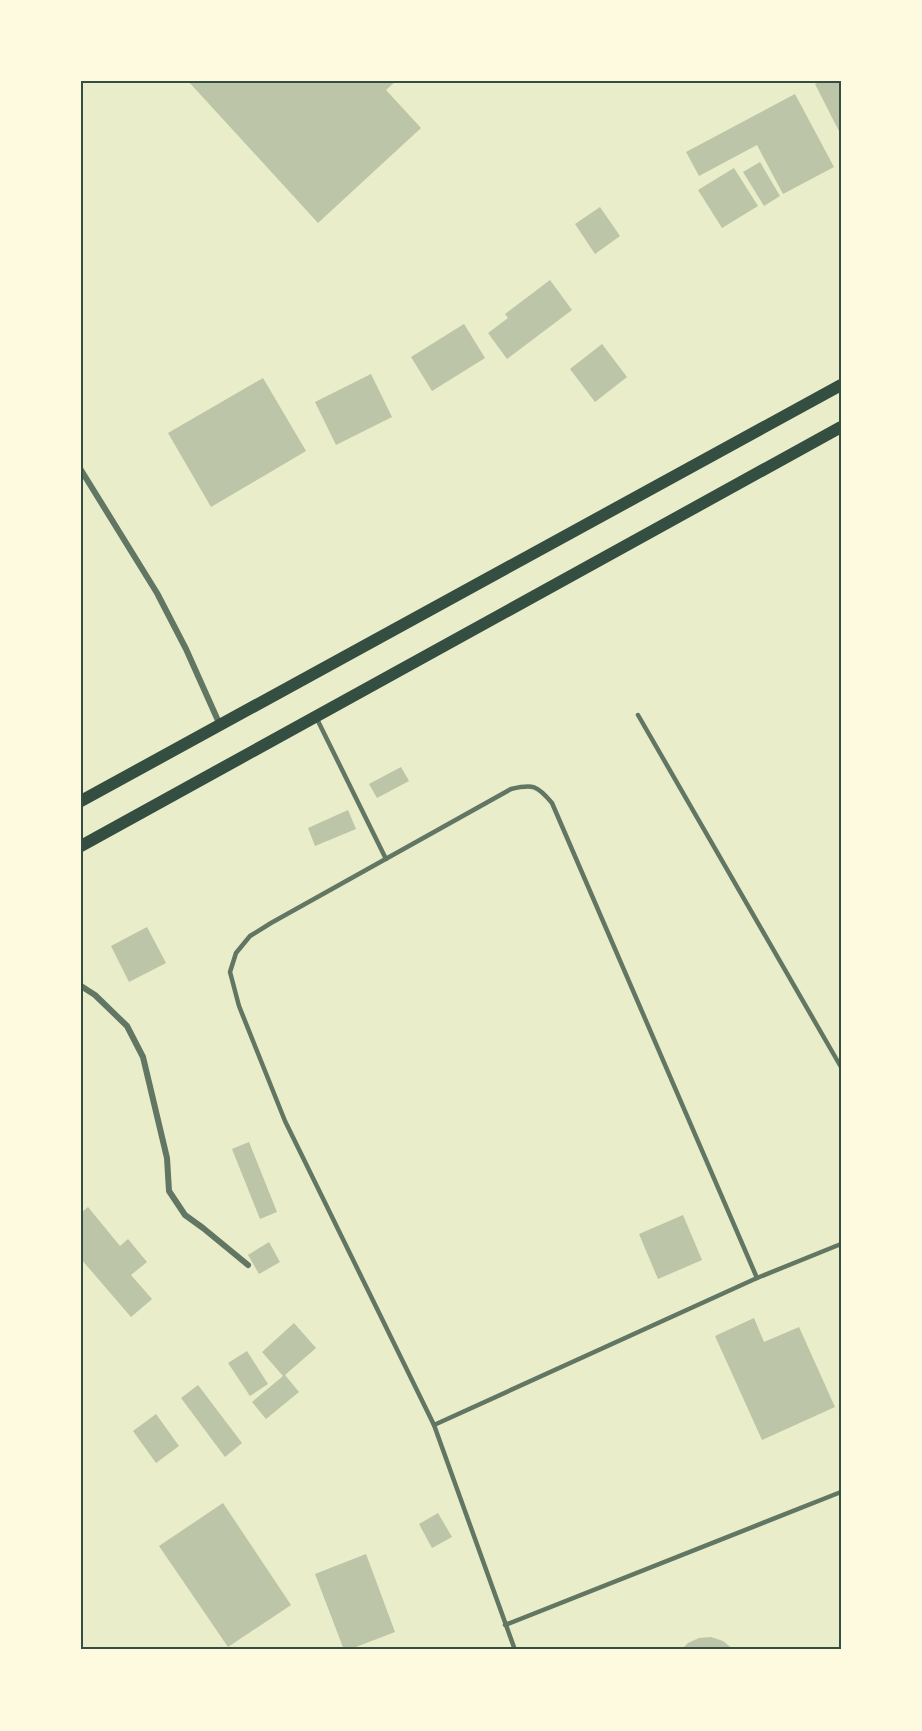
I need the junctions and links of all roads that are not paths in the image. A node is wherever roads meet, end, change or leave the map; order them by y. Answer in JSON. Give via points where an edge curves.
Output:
{"nodes":[{"id":1,"x":841,"y":385,"type":"edge"},
{"id":2,"x":841,"y":427,"type":"edge"},
{"id":3,"x":81,"y":470,"type":"edge"},
{"id":4,"x":638,"y":715,"type":"dead end"},
{"id":5,"x":316,"y":717,"type":"junction"},
{"id":6,"x":220,"y":726,"type":"junction"},
{"id":7,"x":81,"y":801,"type":"edge"},
{"id":8,"x":81,"y":846,"type":"edge"},
{"id":9,"x":386,"y":859,"type":"junction"},
{"id":10,"x":81,"y":986,"type":"edge"},
{"id":11,"x":841,"y":1067,"type":"edge"},
{"id":12,"x":841,"y":1244,"type":"edge"},
{"id":13,"x":248,"y":1265,"type":"dead end"},
{"id":14,"x":757,"y":1278,"type":"junction"},
{"id":15,"x":434,"y":1425,"type":"junction"},
{"id":16,"x":841,"y":1492,"type":"edge"},
{"id":17,"x":505,"y":1625,"type":"junction"},
{"id":18,"x":515,"y":1650,"type":"edge"}],
"edges":[{"from":1,"to":6,"type":"main road"},
{"from":2,"to":5,"type":"main road"},
{"from":3,"to":6,"type":"street","via":[[157,594]]},
{"from":4,"to":11,"type":"lane"},
{"from":5,"to":8,"type":"main road"},
{"from":5,"to":9,"type":"lane"},
{"from":6,"to":7,"type":"main road"},
{"from":9,"to":14,"type":"lane","via":[[511,789],[528,785],[541,790],[552,803]]},
{"from":9,"to":15,"type":"lane","via":[[250,936],[236,953],[230,972],[239,1006],[285,1121]]},
{"from":10,"to":13,"type":"street","via":[[128,1026],[143,1057],[167,1158],[168,1191],[185,1215]]},
{"from":12,"to":14,"type":"lane"},
{"from":14,"to":15,"type":"lane"},
{"from":15,"to":17,"type":"lane"},
{"from":16,"to":17,"type":"lane"},
{"from":17,"to":18,"type":"lane"}]}
